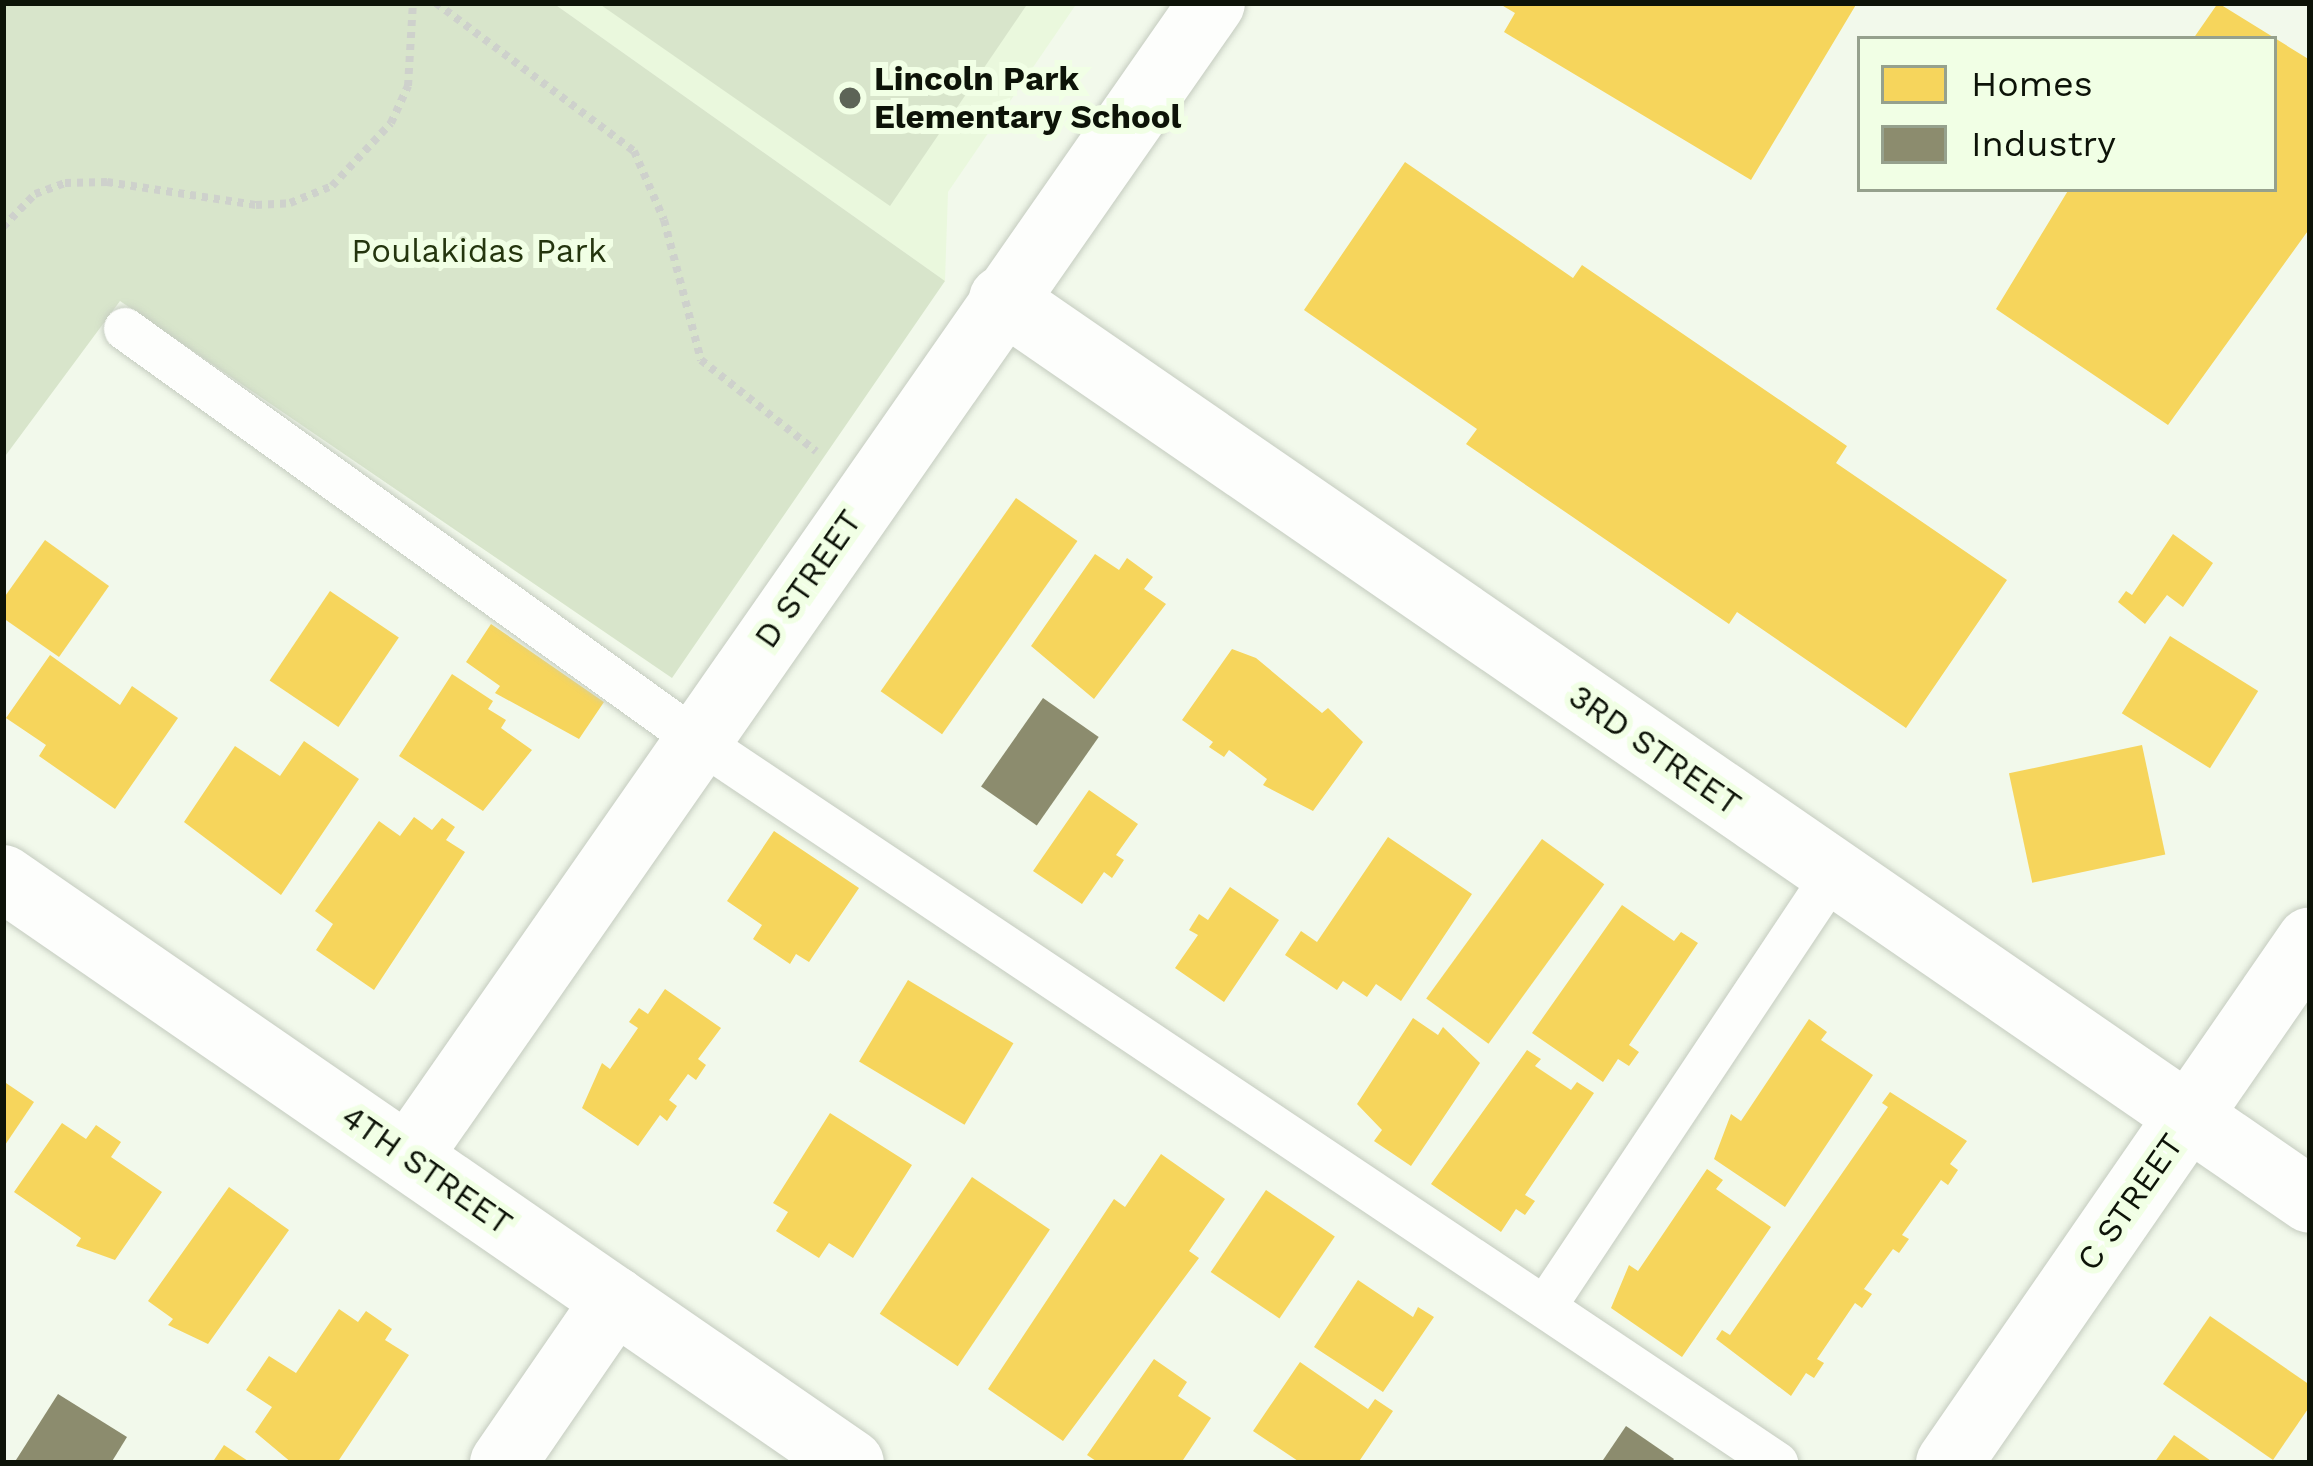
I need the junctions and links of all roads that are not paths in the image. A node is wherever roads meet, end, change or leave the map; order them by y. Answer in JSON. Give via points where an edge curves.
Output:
{"nodes":[{"id":1,"x":1212,"y":3,"type":"edge"},
{"id":2,"x":1001,"y":298,"type":"junction"},
{"id":3,"x":125,"y":329,"type":"dead end"},
{"id":4,"x":697,"y":740,"type":"junction"},
{"id":5,"x":1834,"y":873,"type":"junction"},
{"id":6,"x":3,"y":878,"type":"edge"},
{"id":7,"x":2310,"y":940,"type":"edge"},
{"id":8,"x":2188,"y":1117,"type":"junction"},
{"id":9,"x":408,"y":1157,"type":"junction"},
{"id":10,"x":2310,"y":1200,"type":"edge"},
{"id":11,"x":615,"y":1300,"type":"junction"},
{"id":12,"x":1545,"y":1307,"type":"junction"},
{"id":13,"x":503,"y":1463,"type":"edge"},
{"id":14,"x":851,"y":1463,"type":"edge"},
{"id":15,"x":1777,"y":1463,"type":"edge"},
{"id":16,"x":1949,"y":1463,"type":"edge"}],
"edges":[{"from":1,"to":2,"type":"street","name":"D STREET"},
{"from":2,"to":4,"type":"street","name":"D STREET"},
{"from":2,"to":5,"type":"street","name":"3RD STREET"},
{"from":3,"to":4,"type":"lane"},
{"from":4,"to":9,"type":"street","name":"D STREET"},
{"from":4,"to":12,"type":"lane"},
{"from":5,"to":8,"type":"street","name":"3RD STREET"},
{"from":5,"to":12,"type":"lane"},
{"from":6,"to":9,"type":"street","name":"4TH STREET"},
{"from":7,"to":8,"type":"street","name":"C STREET"},
{"from":8,"to":10,"type":"street","name":"3RD STREET"},
{"from":8,"to":16,"type":"street","name":"C STREET"},
{"from":9,"to":11,"type":"street","name":"4TH STREET"},
{"from":11,"to":13,"type":"street"},
{"from":11,"to":14,"type":"street","name":"4TH STREET"},
{"from":12,"to":15,"type":"lane"}]}
